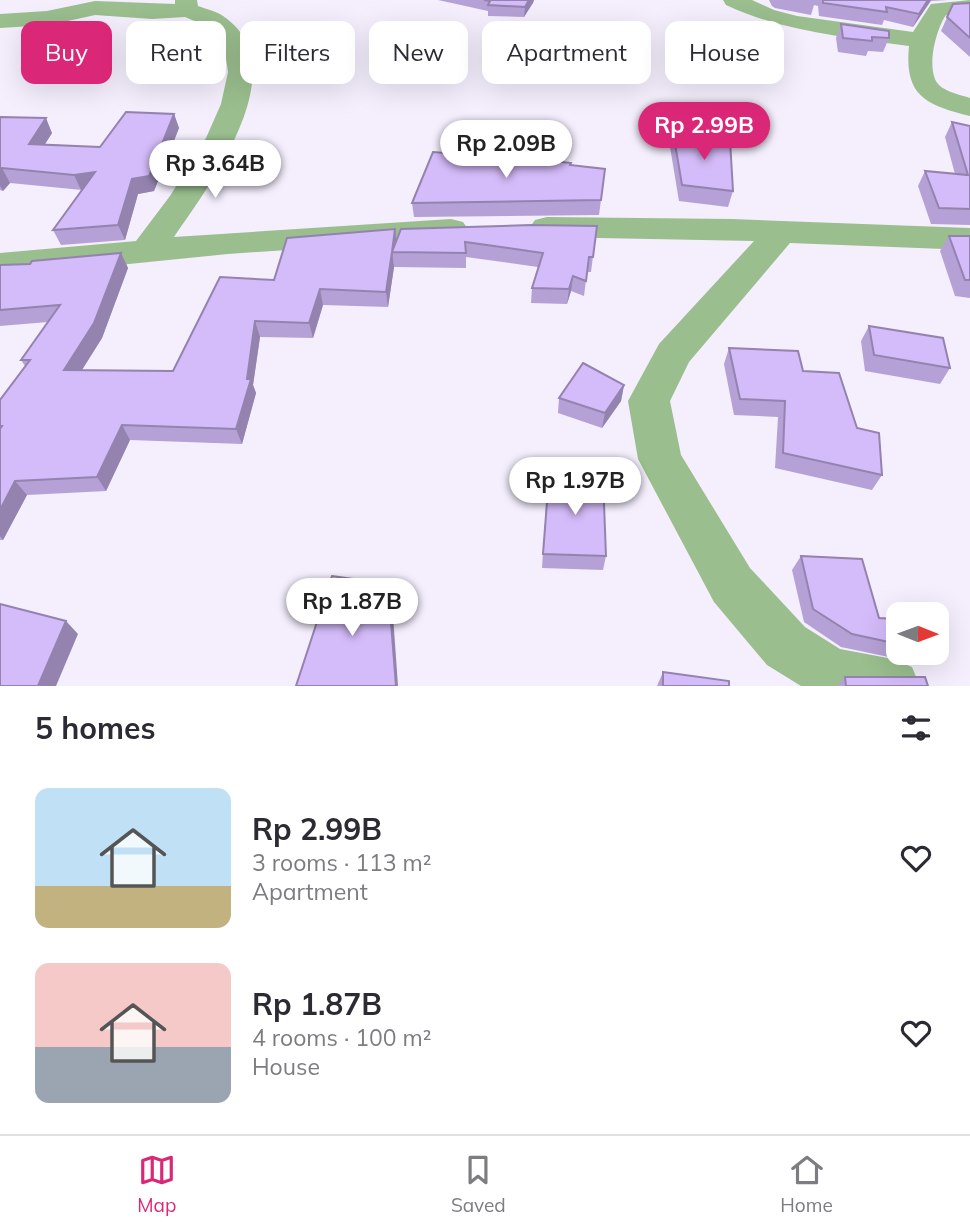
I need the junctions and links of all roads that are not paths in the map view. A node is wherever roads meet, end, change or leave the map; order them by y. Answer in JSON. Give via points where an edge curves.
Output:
{"nodes":[{"id":1,"x":734,"y":0,"type":"edge"},
{"id":2,"x":186,"y":5,"type":"edge"},
{"id":3,"x":970,"y":7,"type":"edge"},
{"id":4,"x":0,"y":21,"type":"edge"},
{"id":5,"x":922,"y":41,"type":"junction"},
{"id":6,"x":970,"y":108,"type":"edge"},
{"id":7,"x":781,"y":232,"type":"junction"},
{"id":8,"x":970,"y":239,"type":"edge"},
{"id":9,"x":146,"y":251,"type":"junction"},
{"id":10,"x":0,"y":265,"type":"edge"},
{"id":11,"x":893,"y":686,"type":"edge"}],
"edges":[{"from":1,"to":5,"type":"street","via":[[797,23]]},
{"from":2,"to":4,"type":"street","via":[[152,12],[95,8],[50,18]]},
{"from":2,"to":9,"type":"street","via":[[217,22],[237,45],[241,70],[231,117],[211,160]]},
{"from":3,"to":5,"type":"street","via":[[939,9],[925,26]]},
{"from":5,"to":6,"type":"street","via":[[923,83],[932,93]]},
{"from":7,"to":8,"type":"street"},
{"from":7,"to":9,"type":"street","via":[[499,228],[371,232]]},
{"from":7,"to":11,"type":"street","via":[[673,354],[649,401],[660,459],[732,585],[786,646],[831,674]]},
{"from":9,"to":10,"type":"street"}]}
